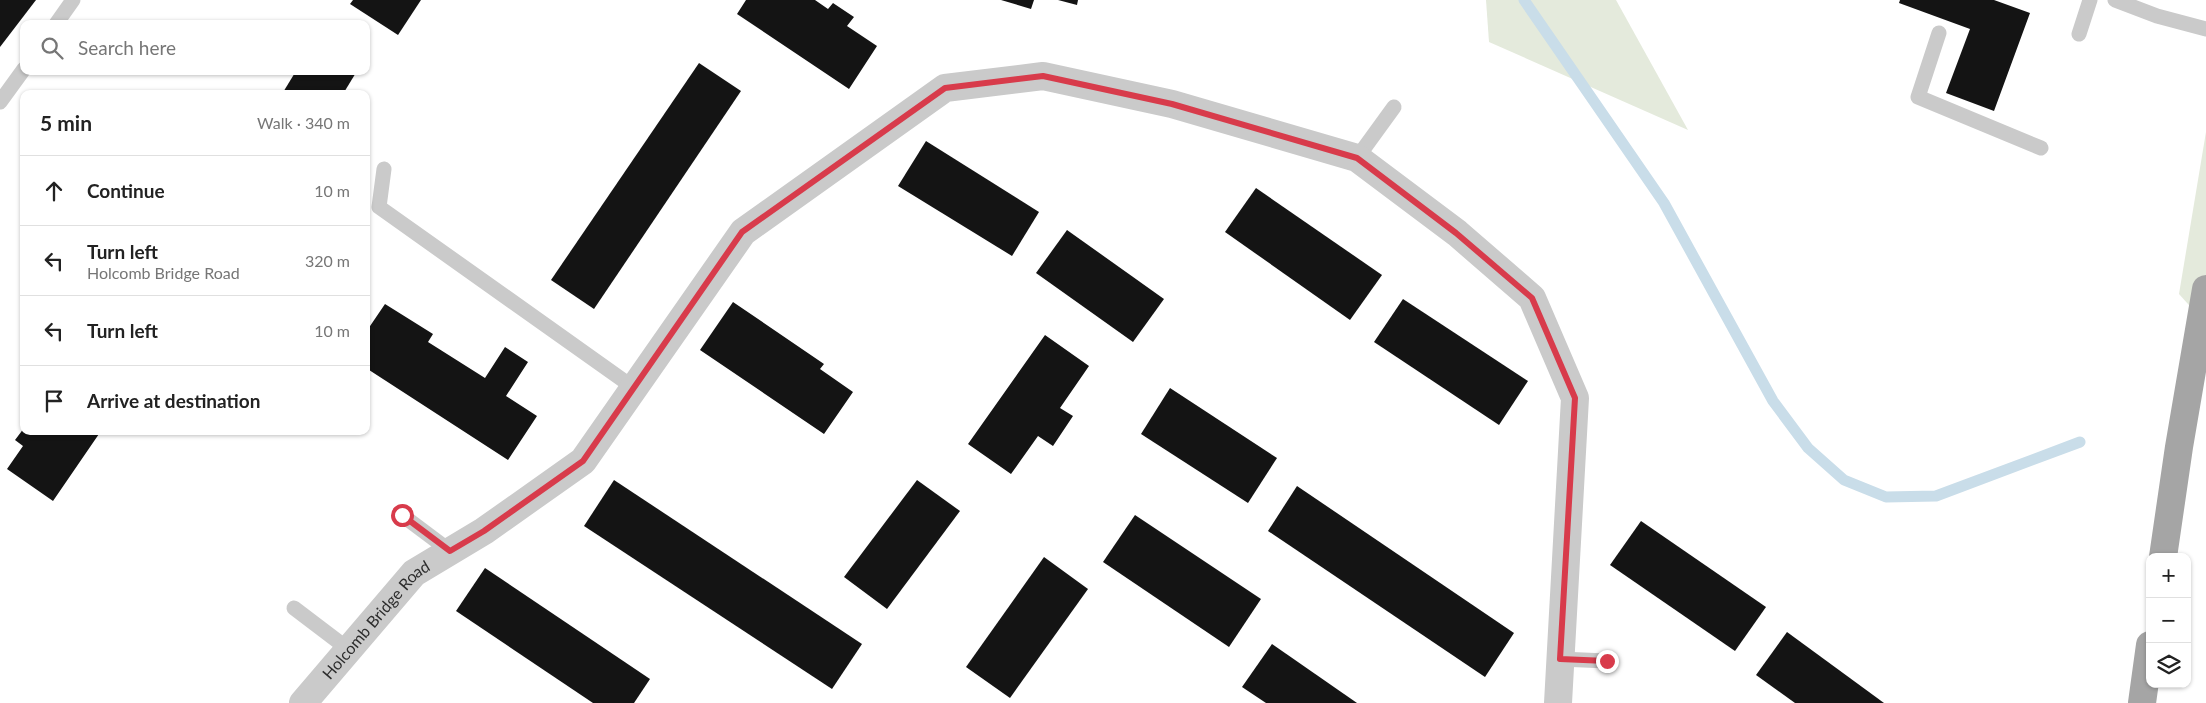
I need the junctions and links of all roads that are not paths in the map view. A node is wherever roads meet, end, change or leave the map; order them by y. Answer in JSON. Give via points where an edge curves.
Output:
{"nodes":[{"id":1,"x":73,"y":0,"type":"edge"},
{"id":2,"x":2090,"y":0,"type":"edge"},
{"id":3,"x":2115,"y":0,"type":"edge"},
{"id":4,"x":59,"y":20,"type":"edge"},
{"id":5,"x":2206,"y":29,"type":"edge"},
{"id":6,"x":1939,"y":33,"type":"dead end"},
{"id":7,"x":2079,"y":34,"type":"dead end"},
{"id":8,"x":20,"y":74,"type":"edge"},
{"id":9,"x":0,"y":102,"type":"edge"},
{"id":10,"x":1394,"y":107,"type":"dead end"},
{"id":11,"x":2041,"y":148,"type":"dead end"},
{"id":12,"x":1357,"y":158,"type":"junction"},
{"id":13,"x":384,"y":169,"type":"dead end"},
{"id":14,"x":2206,"y":288,"type":"edge"},
{"id":15,"x":634,"y":388,"type":"junction"},
{"id":16,"x":402,"y":515,"type":"dead end"},
{"id":17,"x":450,"y":551,"type":"junction"},
{"id":18,"x":2164,"y":553,"type":"edge"},
{"id":19,"x":294,"y":608,"type":"dead end"},
{"id":20,"x":348,"y":649,"type":"junction"},
{"id":21,"x":1560,"y":659,"type":"junction"},
{"id":22,"x":1607,"y":661,"type":"dead end"},
{"id":23,"x":2146,"y":674,"type":"edge"},
{"id":24,"x":303,"y":703,"type":"edge"},
{"id":25,"x":1558,"y":703,"type":"edge"},
{"id":26,"x":2142,"y":703,"type":"edge"}],
"edges":[{"from":1,"to":4,"type":"lane"},
{"from":2,"to":7,"type":"lane"},
{"from":3,"to":5,"type":"lane"},
{"from":6,"to":11,"type":"lane","via":[[1918,97]]},
{"from":8,"to":9,"type":"lane"},
{"from":10,"to":12,"type":"lane"},
{"from":12,"to":15,"type":"street","name":"Holcomb Bridge Road","via":[[1172,104],[1043,76],[945,88],[742,232]]},
{"from":12,"to":21,"type":"street","name":"Holcomb Bridge Road","via":[[1456,233],[1532,298],[1575,398]]},
{"from":13,"to":15,"type":"lane","via":[[379,207]]},
{"from":14,"to":18,"type":"main road"},
{"from":15,"to":17,"type":"street","name":"Holcomb Bridge Road","via":[[583,461]]},
{"from":16,"to":17,"type":"lane"},
{"from":17,"to":20,"type":"street","name":"Holcomb Bridge Road","via":[[414,573]]},
{"from":19,"to":20,"type":"lane"},
{"from":20,"to":24,"type":"street","name":"Holcomb Bridge Road"},
{"from":21,"to":22,"type":"lane"},
{"from":21,"to":25,"type":"street","name":"Holcomb Bridge Road"},
{"from":23,"to":26,"type":"main road"}]}
